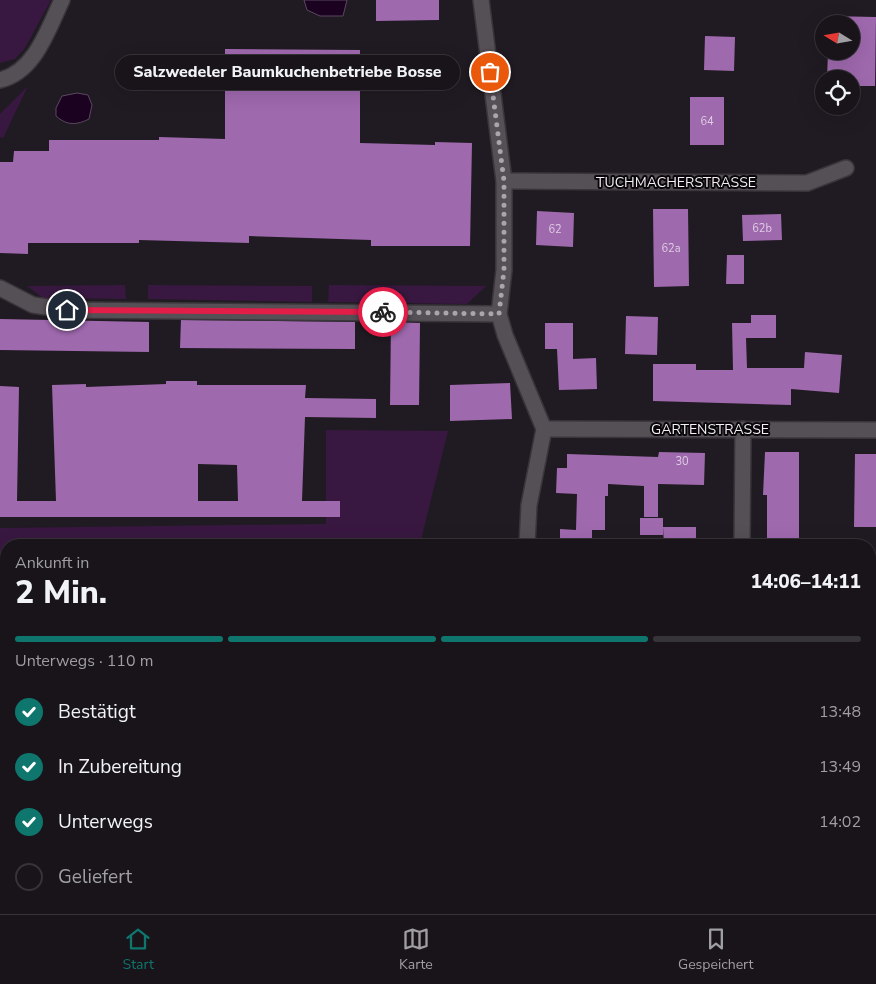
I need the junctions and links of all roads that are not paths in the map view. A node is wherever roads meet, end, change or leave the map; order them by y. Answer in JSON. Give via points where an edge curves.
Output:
{"nodes":[{"id":1,"x":62,"y":0,"type":"edge"},
{"id":2,"x":481,"y":0,"type":"edge"},
{"id":3,"x":0,"y":80,"type":"edge"},
{"id":4,"x":846,"y":168,"type":"dead end"},
{"id":5,"x":504,"y":181,"type":"junction"},
{"id":6,"x":0,"y":288,"type":"edge"},
{"id":7,"x":499,"y":314,"type":"junction"},
{"id":8,"x":743,"y":429,"type":"junction"},
{"id":9,"x":544,"y":430,"type":"junction"},
{"id":10,"x":876,"y":430,"type":"edge"},
{"id":11,"x":527,"y":539,"type":"edge"},
{"id":12,"x":742,"y":539,"type":"edge"}],
"edges":[{"from":1,"to":3,"type":"street","via":[[24,69]]},
{"from":2,"to":5,"type":"street"},
{"from":4,"to":5,"type":"street","name":"TUCHMACHERSTRASSE","via":[[807,183]]},
{"from":5,"to":7,"type":"street","via":[[504,270]]},
{"from":6,"to":7,"type":"street","via":[[33,305],[67,310]]},
{"from":7,"to":9,"type":"street"},
{"from":8,"to":9,"type":"street","name":"GARTENSTRASSE"},
{"from":8,"to":10,"type":"street","name":"GARTENSTRASSE"},
{"from":8,"to":12,"type":"street"},
{"from":9,"to":11,"type":"street","via":[[529,505]]}]}
